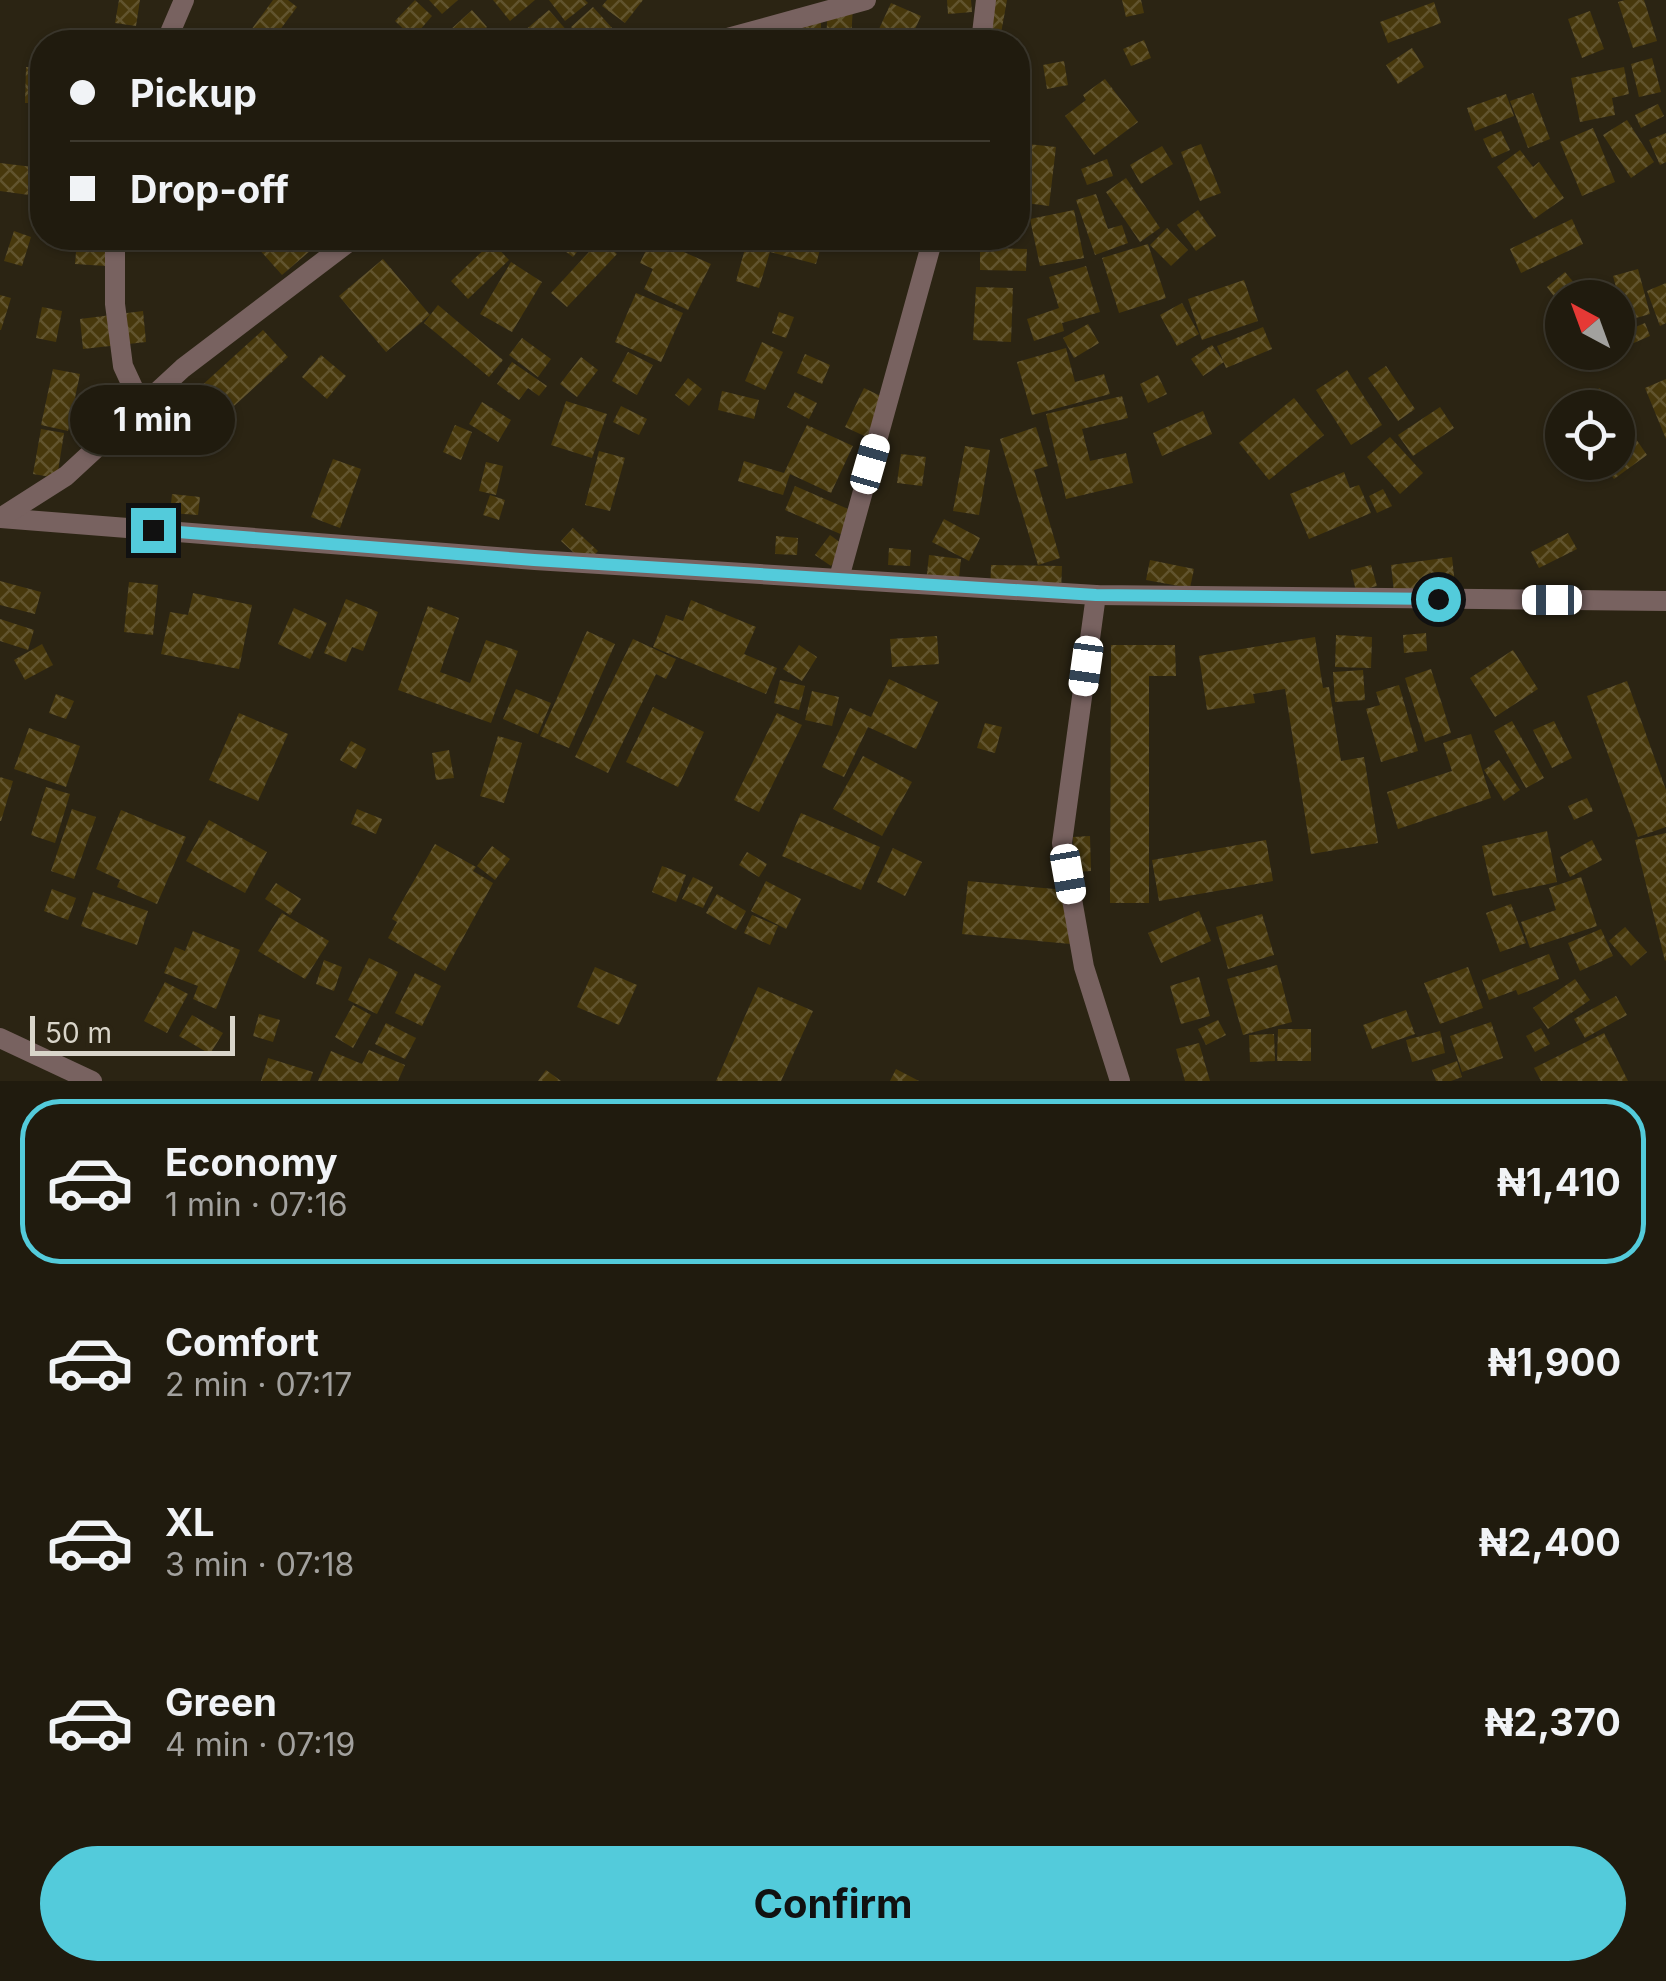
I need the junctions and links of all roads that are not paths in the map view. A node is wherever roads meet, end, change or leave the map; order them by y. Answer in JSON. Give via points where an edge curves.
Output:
{"nodes":[{"id":1,"x":184,"y":0,"type":"edge"},
{"id":2,"x":866,"y":0,"type":"edge"},
{"id":3,"x":986,"y":0,"type":"edge"},
{"id":4,"x":171,"y":30,"type":"edge"},
{"id":5,"x":757,"y":30,"type":"edge"},
{"id":6,"x":982,"y":30,"type":"edge"},
{"id":7,"x":116,"y":250,"type":"edge"},
{"id":8,"x":338,"y":250,"type":"edge"},
{"id":9,"x":930,"y":250,"type":"edge"},
{"id":10,"x":142,"y":406,"type":"junction"},
{"id":11,"x":0,"y":518,"type":"edge"},
{"id":12,"x":839,"y":578,"type":"junction"},
{"id":13,"x":1096,"y":595,"type":"junction"},
{"id":14,"x":1666,"y":601,"type":"edge"},
{"id":15,"x":0,"y":1038,"type":"edge"},
{"id":16,"x":92,"y":1081,"type":"edge"},
{"id":17,"x":1120,"y":1081,"type":"edge"}],
"edges":[{"from":1,"to":4,"type":"street"},
{"from":2,"to":5,"type":"street"},
{"from":3,"to":6,"type":"street"},
{"from":7,"to":10,"type":"street","via":[[123,366]]},
{"from":8,"to":10,"type":"street"},
{"from":9,"to":12,"type":"street"},
{"from":10,"to":11,"type":"street","via":[[66,476]]},
{"from":11,"to":12,"type":"street"},
{"from":12,"to":13,"type":"street"},
{"from":13,"to":14,"type":"street"},
{"from":13,"to":17,"type":"street","via":[[1062,843],[1084,967]]},
{"from":15,"to":16,"type":"street"}]}
